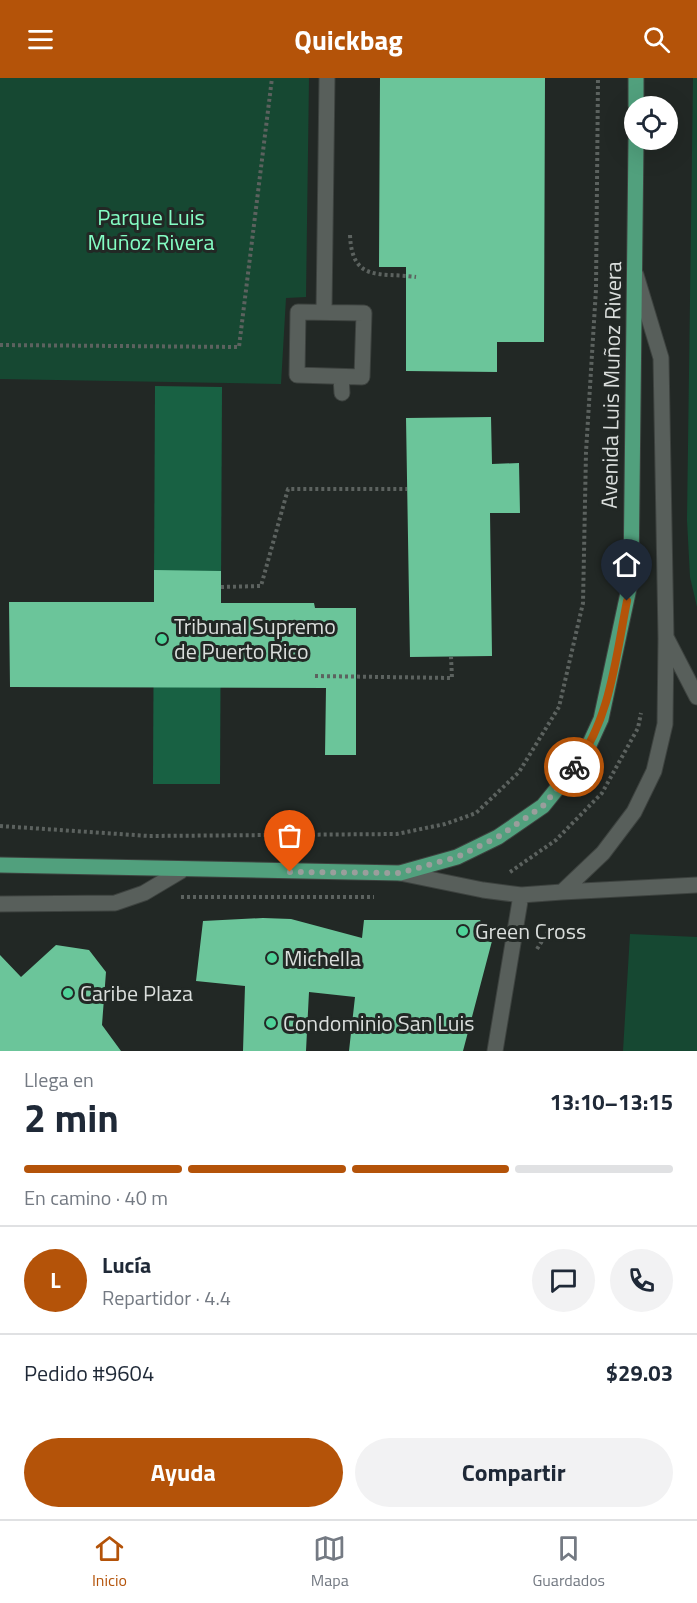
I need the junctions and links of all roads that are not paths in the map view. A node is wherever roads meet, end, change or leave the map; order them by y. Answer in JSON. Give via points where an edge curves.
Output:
{"nodes":[{"id":1,"x":327,"y":78,"type":"edge"},
{"id":2,"x":636,"y":78,"type":"edge"},
{"id":3,"x":636,"y":96,"type":"edge"},
{"id":4,"x":636,"y":150,"type":"edge"},
{"id":5,"x":636,"y":274,"type":"junction"},
{"id":6,"x":324,"y":312,"type":"junction"},
{"id":7,"x":341,"y":377,"type":"junction"},
{"id":8,"x":342,"y":393,"type":"dead end"},
{"id":9,"x":666,"y":638,"type":"junction"},
{"id":10,"x":697,"y":698,"type":"edge"},
{"id":11,"x":0,"y":865,"type":"edge"},
{"id":12,"x":181,"y":871,"type":"junction"},
{"id":13,"x":400,"y":873,"type":"junction"},
{"id":14,"x":697,"y":885,"type":"edge"},
{"id":15,"x":562,"y":892,"type":"junction"},
{"id":16,"x":521,"y":894,"type":"junction"},
{"id":17,"x":0,"y":904,"type":"edge"},
{"id":18,"x":495,"y":1051,"type":"edge"}],
"edges":[{"from":1,"to":6,"type":"street"},
{"from":2,"to":3,"type":"main road"},
{"from":4,"to":5,"type":"main road","name":"Avenida Luis Muñoz Rivera"},
{"from":5,"to":9,"type":"street","via":[[661,358]]},
{"from":5,"to":13,"type":"main road","name":"Avenida Luis Muñoz Rivera","via":[[632,579],[601,719],[585,754],[543,806],[498,837],[457,857]]},
{"from":6,"to":7,"type":"street","via":[[364,313],[362,377]]},
{"from":6,"to":7,"type":"street","via":[[298,312],[297,375]]},
{"from":7,"to":8,"type":"street"},
{"from":9,"to":10,"type":"street"},
{"from":9,"to":15,"type":"street","via":[[665,724],[654,771],[634,812],[603,853]]},
{"from":11,"to":12,"type":"main road","name":"Avenida Luis Muñoz Rivera"},
{"from":12,"to":13,"type":"main road","name":"Avenida Luis Muñoz Rivera"},
{"from":12,"to":17,"type":"street","via":[[144,893],[115,903]]},
{"from":13,"to":16,"type":"street"},
{"from":14,"to":15,"type":"street"},
{"from":15,"to":16,"type":"street"},
{"from":16,"to":18,"type":"street"}]}
